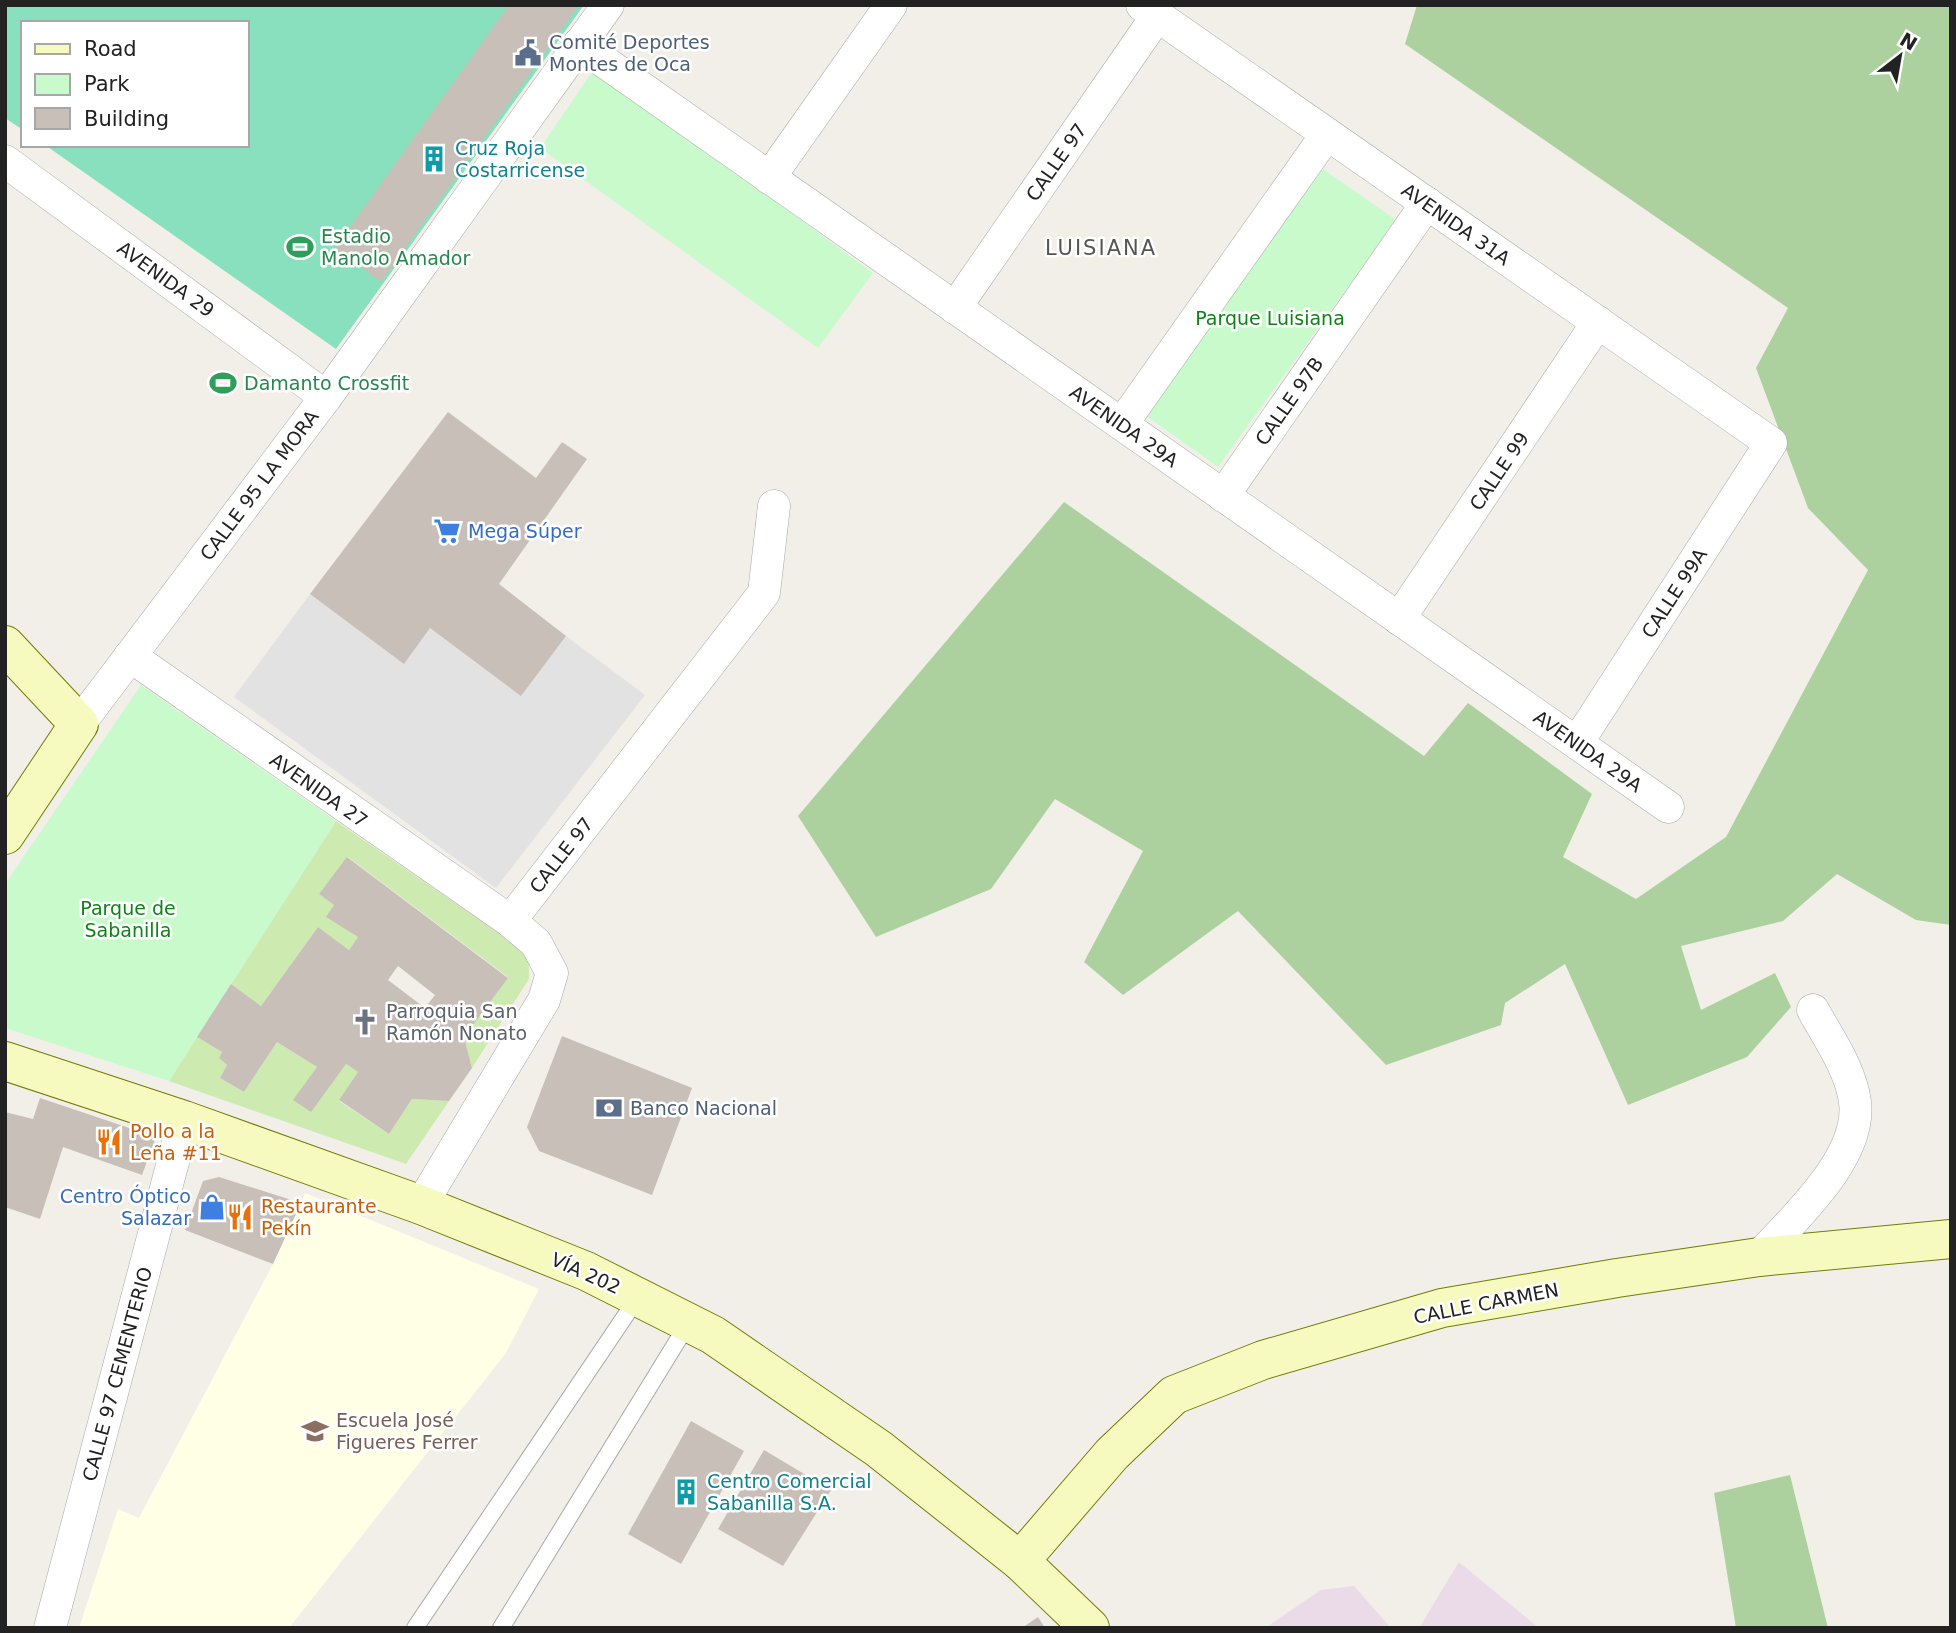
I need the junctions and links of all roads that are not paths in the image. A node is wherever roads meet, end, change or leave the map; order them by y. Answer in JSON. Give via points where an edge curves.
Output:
{"nodes":[{"id":1,"x":608,"y":5,"type":"edge"},
{"id":2,"x":891,"y":5,"type":"edge"},
{"id":3,"x":1150,"y":10,"type":"edge"},
{"id":4,"x":579,"y":44,"type":"junction"},
{"id":5,"x":1327,"y":134,"type":"junction"},
{"id":6,"x":5,"y":161,"type":"edge"},
{"id":7,"x":769,"y":178,"type":"junction"},
{"id":8,"x":1427,"y":203,"type":"junction"},
{"id":9,"x":955,"y":308,"type":"junction"},
{"id":10,"x":1598,"y":323,"type":"junction"},
{"id":11,"x":326,"y":397,"type":"junction"},
{"id":12,"x":1122,"y":424,"type":"junction"},
{"id":13,"x":1770,"y":443,"type":"joint"},
{"id":14,"x":1223,"y":496,"type":"junction"},
{"id":15,"x":774,"y":506,"type":"dead end"},
{"id":16,"x":1399,"y":619,"type":"junction"},
{"id":17,"x":5,"y":645,"type":"edge"},
{"id":18,"x":130,"y":656,"type":"junction"},
{"id":19,"x":79,"y":724,"type":"junction"},
{"id":20,"x":1577,"y":743,"type":"junction"},
{"id":21,"x":1668,"y":807,"type":"dead end"},
{"id":22,"x":5,"y":835,"type":"edge"},
{"id":23,"x":510,"y":921,"type":"junction"},
{"id":24,"x":1814,"y":1010,"type":"dead end"},
{"id":25,"x":5,"y":1061,"type":"edge"},
{"id":26,"x":184,"y":1120,"type":"junction"},
{"id":27,"x":421,"y":1205,"type":"junction"},
{"id":28,"x":1951,"y":1239,"type":"edge"},
{"id":29,"x":1759,"y":1257,"type":"junction"},
{"id":30,"x":638,"y":1297,"type":"junction"},
{"id":31,"x":689,"y":1322,"type":"junction"},
{"id":32,"x":1020,"y":1561,"type":"junction"},
{"id":33,"x":50,"y":1628,"type":"edge"},
{"id":34,"x":415,"y":1628,"type":"edge"},
{"id":35,"x":502,"y":1628,"type":"edge"},
{"id":36,"x":1090,"y":1628,"type":"edge"}],
"edges":[{"from":1,"to":4,"type":"street","name":"CALLE 95 LA MORA"},
{"from":2,"to":7,"type":"street"},
{"from":3,"to":5,"type":"street","name":"AVENIDA 31A"},
{"from":3,"to":9,"type":"street","name":"CALLE 97"},
{"from":4,"to":7,"type":"street","name":"AVENIDA 29A"},
{"from":4,"to":11,"type":"street","name":"CALLE 95 LA MORA"},
{"from":5,"to":8,"type":"street","name":"AVENIDA 31A"},
{"from":5,"to":12,"type":"street"},
{"from":6,"to":11,"type":"street","name":"AVENIDA 29"},
{"from":7,"to":9,"type":"street","name":"AVENIDA 29A"},
{"from":8,"to":10,"type":"street","name":"AVENIDA 31A"},
{"from":8,"to":14,"type":"street","name":"CALLE 97B"},
{"from":9,"to":12,"type":"street","name":"AVENIDA 29A"},
{"from":10,"to":13,"type":"street","name":"AVENIDA 31A"},
{"from":10,"to":16,"type":"street","name":"CALLE 99"},
{"from":11,"to":18,"type":"street","name":"CALLE 95 LA MORA"},
{"from":12,"to":14,"type":"street","name":"AVENIDA 29A"},
{"from":13,"to":20,"type":"street","name":"CALLE 99A"},
{"from":14,"to":16,"type":"street","name":"AVENIDA 29A"},
{"from":15,"to":23,"type":"street","name":"CALLE 97","via":[[764,593]]},
{"from":16,"to":20,"type":"street","name":"AVENIDA 29A"},
{"from":17,"to":19,"type":"street"},
{"from":18,"to":19,"type":"street","name":"CALLE 95 LA MORA"},
{"from":18,"to":23,"type":"street","name":"AVENIDA 27"},
{"from":19,"to":22,"type":"street"},
{"from":20,"to":21,"type":"street","name":"AVENIDA 29A"},
{"from":23,"to":27,"type":"street","via":[[536,943],[552,973],[544,1000]]},
{"from":24,"to":29,"type":"street","via":[[1849,1077],[1856,1104],[1852,1133],[1825,1183]]},
{"from":25,"to":26,"type":"street","name":"VÍA 202"},
{"from":26,"to":27,"type":"street","name":"VÍA 202"},
{"from":26,"to":33,"type":"street","name":"CALLE 97 CEMENTERIO"},
{"from":27,"to":30,"type":"street","name":"VÍA 202","via":[[586,1271]]},
{"from":28,"to":29,"type":"street","name":"CALLE CARMEN"},
{"from":29,"to":32,"type":"street","name":"CALLE CARMEN","via":[[1442,1308],[1263,1360],[1174,1395],[1112,1454]]},
{"from":30,"to":31,"type":"street","name":"VÍA 202"},
{"from":30,"to":34,"type":"lane"},
{"from":31,"to":32,"type":"street","name":"VÍA 202","via":[[878,1449]]},
{"from":31,"to":35,"type":"lane"},
{"from":32,"to":36,"type":"street","name":"VÍA 202"}]}
